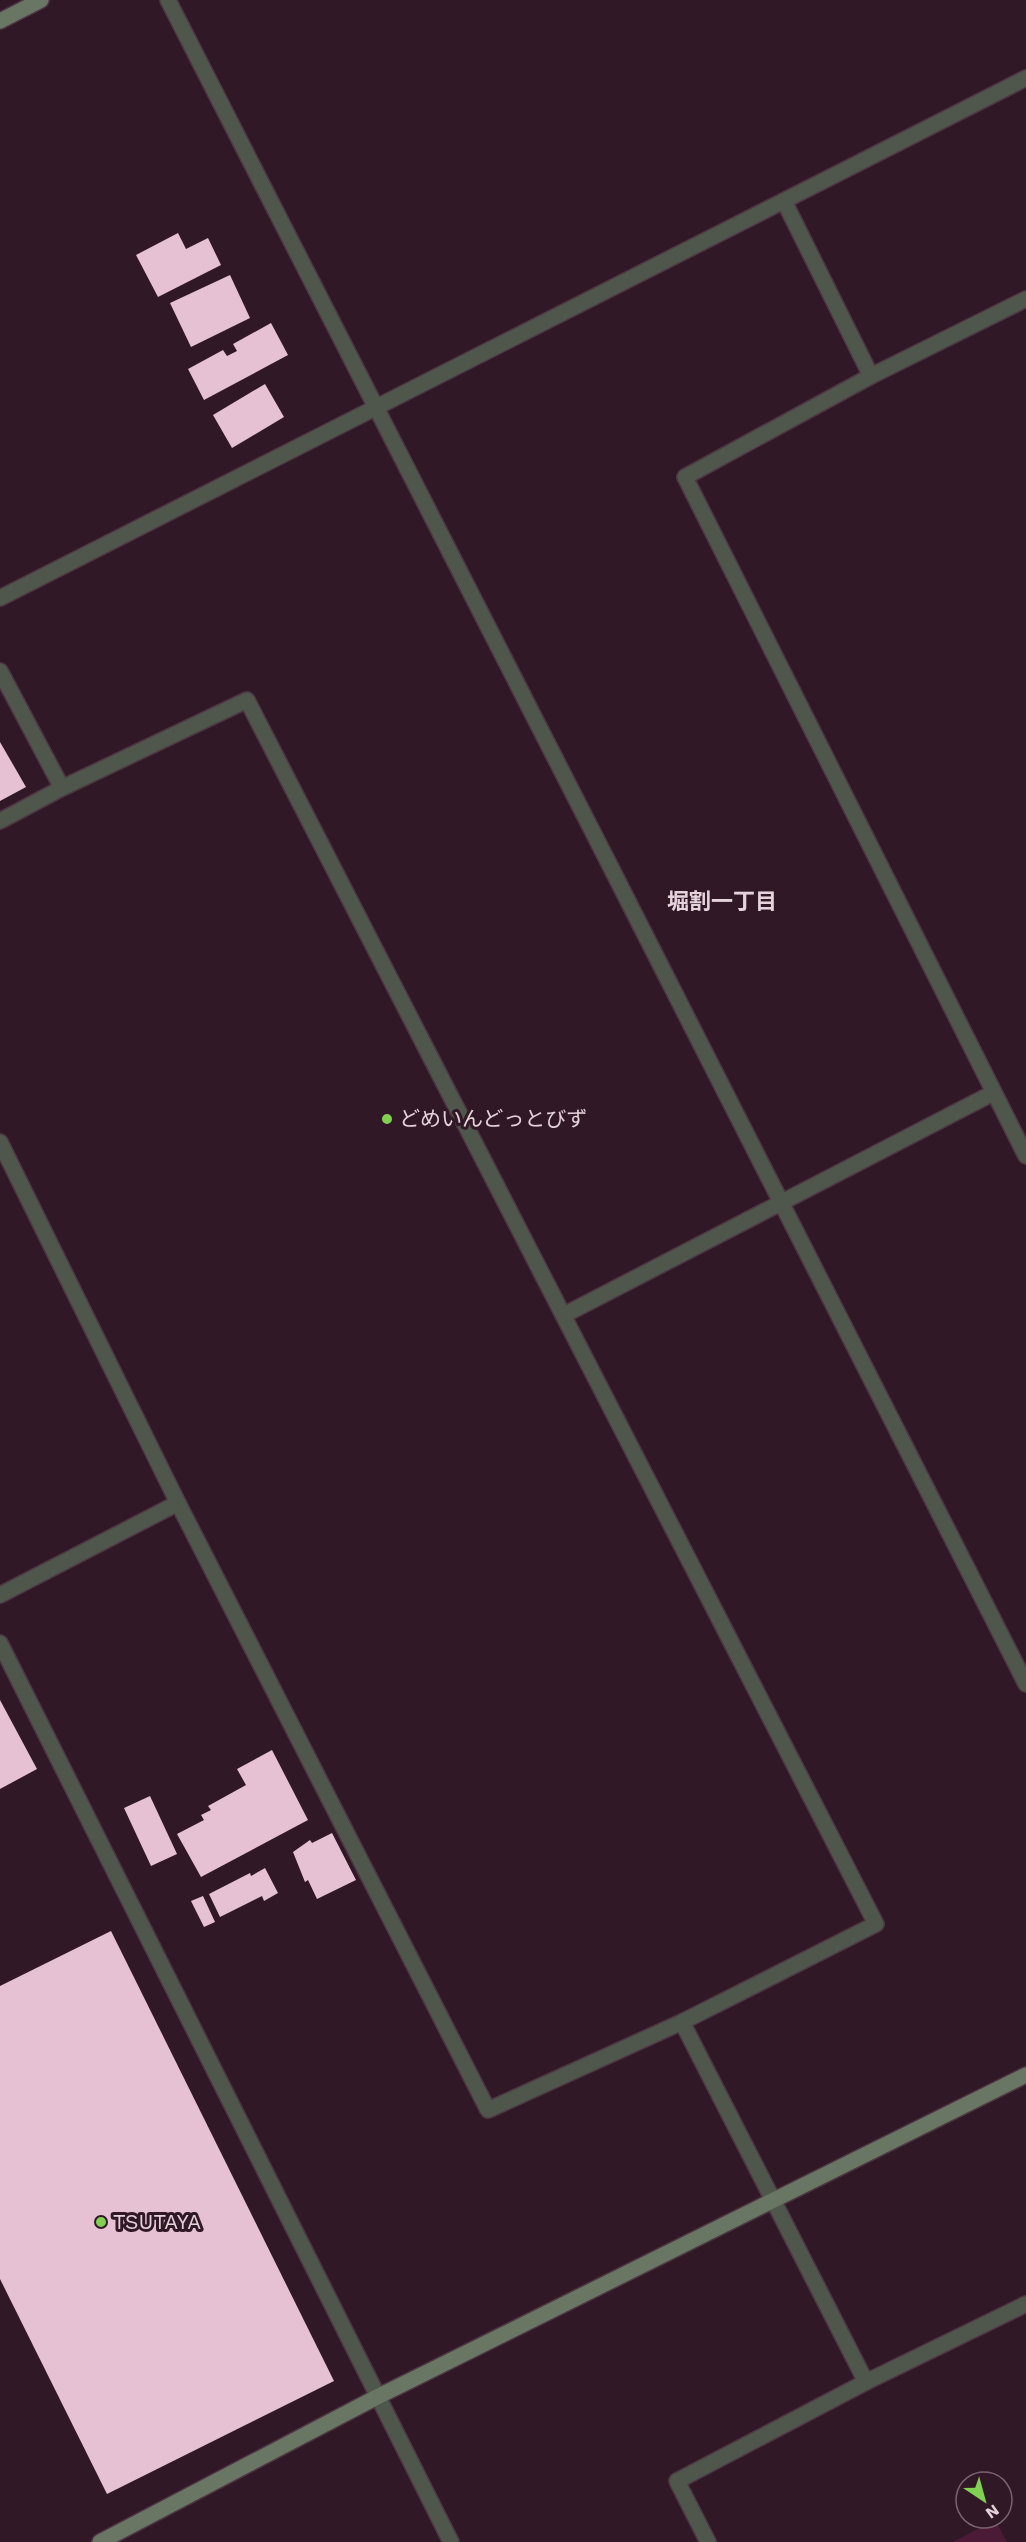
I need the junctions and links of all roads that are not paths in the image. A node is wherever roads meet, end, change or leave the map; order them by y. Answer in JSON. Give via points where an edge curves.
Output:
{"nodes":[{"id":1,"x":41,"y":0,"type":"edge"},
{"id":2,"x":168,"y":0,"type":"edge"},
{"id":3,"x":0,"y":21,"type":"edge"},
{"id":4,"x":1026,"y":78,"type":"edge"},
{"id":5,"x":784,"y":201,"type":"junction"},
{"id":6,"x":1026,"y":299,"type":"edge"},
{"id":7,"x":871,"y":376,"type":"junction"},
{"id":8,"x":378,"y":407,"type":"junction"},
{"id":9,"x":0,"y":598,"type":"edge"},
{"id":10,"x":0,"y":671,"type":"edge"},
{"id":11,"x":62,"y":788,"type":"junction"},
{"id":12,"x":0,"y":821,"type":"edge"},
{"id":13,"x":993,"y":1093,"type":"junction"},
{"id":14,"x":0,"y":1142,"type":"edge"},
{"id":15,"x":1026,"y":1156,"type":"edge"},
{"id":16,"x":780,"y":1204,"type":"junction"},
{"id":17,"x":564,"y":1315,"type":"junction"},
{"id":18,"x":178,"y":1503,"type":"junction"},
{"id":19,"x":0,"y":1595,"type":"edge"},
{"id":20,"x":0,"y":1643,"type":"edge"},
{"id":21,"x":1026,"y":1684,"type":"edge"},
{"id":22,"x":682,"y":2022,"type":"junction"},
{"id":23,"x":1026,"y":2075,"type":"edge"},
{"id":24,"x":772,"y":2200,"type":"junction"},
{"id":25,"x":1026,"y":2304,"type":"edge"},
{"id":26,"x":866,"y":2382,"type":"junction"},
{"id":27,"x":376,"y":2397,"type":"junction"},
{"id":28,"x":100,"y":2542,"type":"edge"},
{"id":29,"x":451,"y":2542,"type":"edge"},
{"id":30,"x":708,"y":2542,"type":"edge"}],
"edges":[{"from":1,"to":3,"type":"street"},
{"from":2,"to":8,"type":"street"},
{"from":4,"to":5,"type":"street"},
{"from":5,"to":7,"type":"street"},
{"from":5,"to":8,"type":"street"},
{"from":6,"to":7,"type":"street"},
{"from":7,"to":13,"type":"street","via":[[685,477]]},
{"from":8,"to":9,"type":"street"},
{"from":8,"to":16,"type":"street"},
{"from":10,"to":11,"type":"street"},
{"from":11,"to":12,"type":"street"},
{"from":11,"to":17,"type":"street","via":[[247,700]]},
{"from":13,"to":15,"type":"street"},
{"from":13,"to":16,"type":"street"},
{"from":14,"to":18,"type":"street"},
{"from":16,"to":17,"type":"street"},
{"from":16,"to":21,"type":"street"},
{"from":17,"to":22,"type":"street","via":[[876,1924]]},
{"from":18,"to":19,"type":"street"},
{"from":18,"to":22,"type":"street","via":[[488,2110]]},
{"from":20,"to":27,"type":"street"},
{"from":22,"to":24,"type":"street"},
{"from":23,"to":24,"type":"street"},
{"from":24,"to":26,"type":"street"},
{"from":24,"to":27,"type":"street"},
{"from":25,"to":26,"type":"street"},
{"from":26,"to":30,"type":"street","via":[[677,2481]]},
{"from":27,"to":28,"type":"street"},
{"from":27,"to":29,"type":"street"}]}
